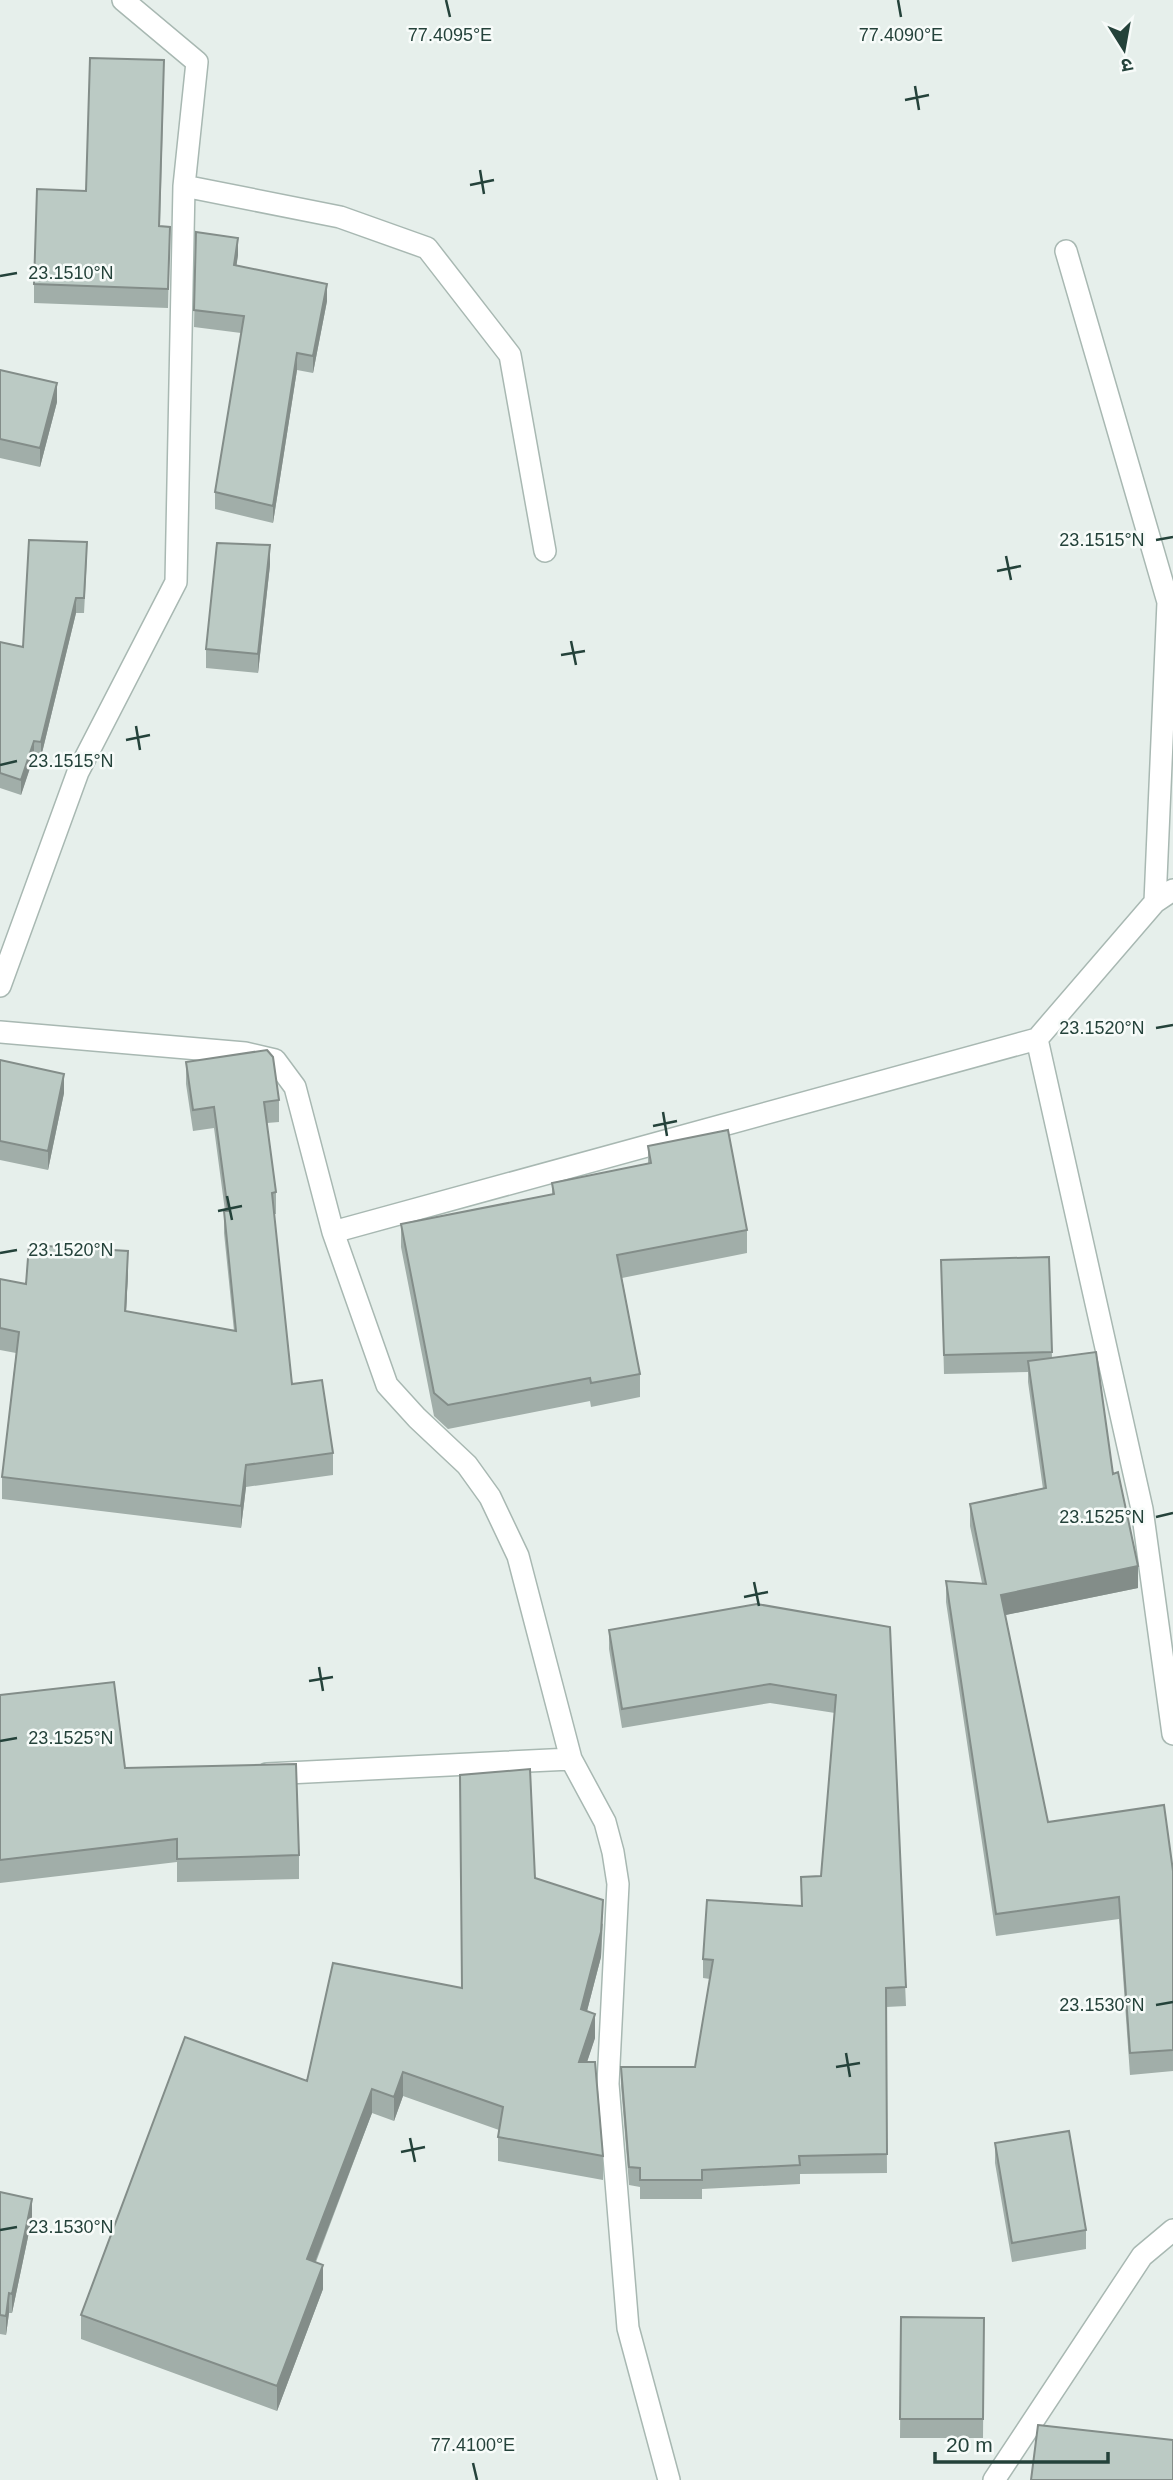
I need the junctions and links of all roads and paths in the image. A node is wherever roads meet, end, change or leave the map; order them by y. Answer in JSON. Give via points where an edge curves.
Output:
{"nodes":[{"id":1,"x":122,"y":0,"type":"edge"},
{"id":2,"x":184,"y":186,"type":"junction"},
{"id":3,"x":1066,"y":251,"type":"dead end"},
{"id":4,"x":545,"y":551,"type":"dead end"},
{"id":5,"x":1173,"y":890,"type":"edge"},
{"id":6,"x":1155,"y":902,"type":"junction"},
{"id":7,"x":0,"y":986,"type":"edge"},
{"id":8,"x":0,"y":1032,"type":"edge"},
{"id":9,"x":1037,"y":1039,"type":"junction"},
{"id":10,"x":333,"y":1232,"type":"junction"},
{"id":11,"x":1173,"y":1734,"type":"edge"},
{"id":12,"x":571,"y":1759,"type":"junction"},
{"id":13,"x":244,"y":1774,"type":"edge"},
{"id":14,"x":1173,"y":2230,"type":"edge"},
{"id":15,"x":668,"y":2480,"type":"edge"},
{"id":16,"x":994,"y":2480,"type":"edge"}],
"edges":[{"from":1,"to":2,"type":"street","via":[[197,62]]},
{"from":2,"to":4,"type":"street","via":[[340,217],[427,248],[510,355]]},
{"from":2,"to":7,"type":"street","via":[[176,582],[78,772]]},
{"from":3,"to":6,"type":"street","via":[[1168,602]]},
{"from":5,"to":6,"type":"street"},
{"from":6,"to":9,"type":"street"},
{"from":8,"to":10,"type":"street","via":[[246,1053],[275,1060],[295,1087]]},
{"from":9,"to":10,"type":"street"},
{"from":9,"to":11,"type":"street","via":[[1142,1509]]},
{"from":10,"to":12,"type":"street","via":[[387,1385],[467,1465],[490,1497],[518,1556]]},
{"from":12,"to":13,"type":"street"},
{"from":12,"to":15,"type":"street","via":[[606,1822],[618,1884],[608,2084],[628,2328]]},
{"from":14,"to":16,"type":"street","via":[[1142,2256]]}]}
